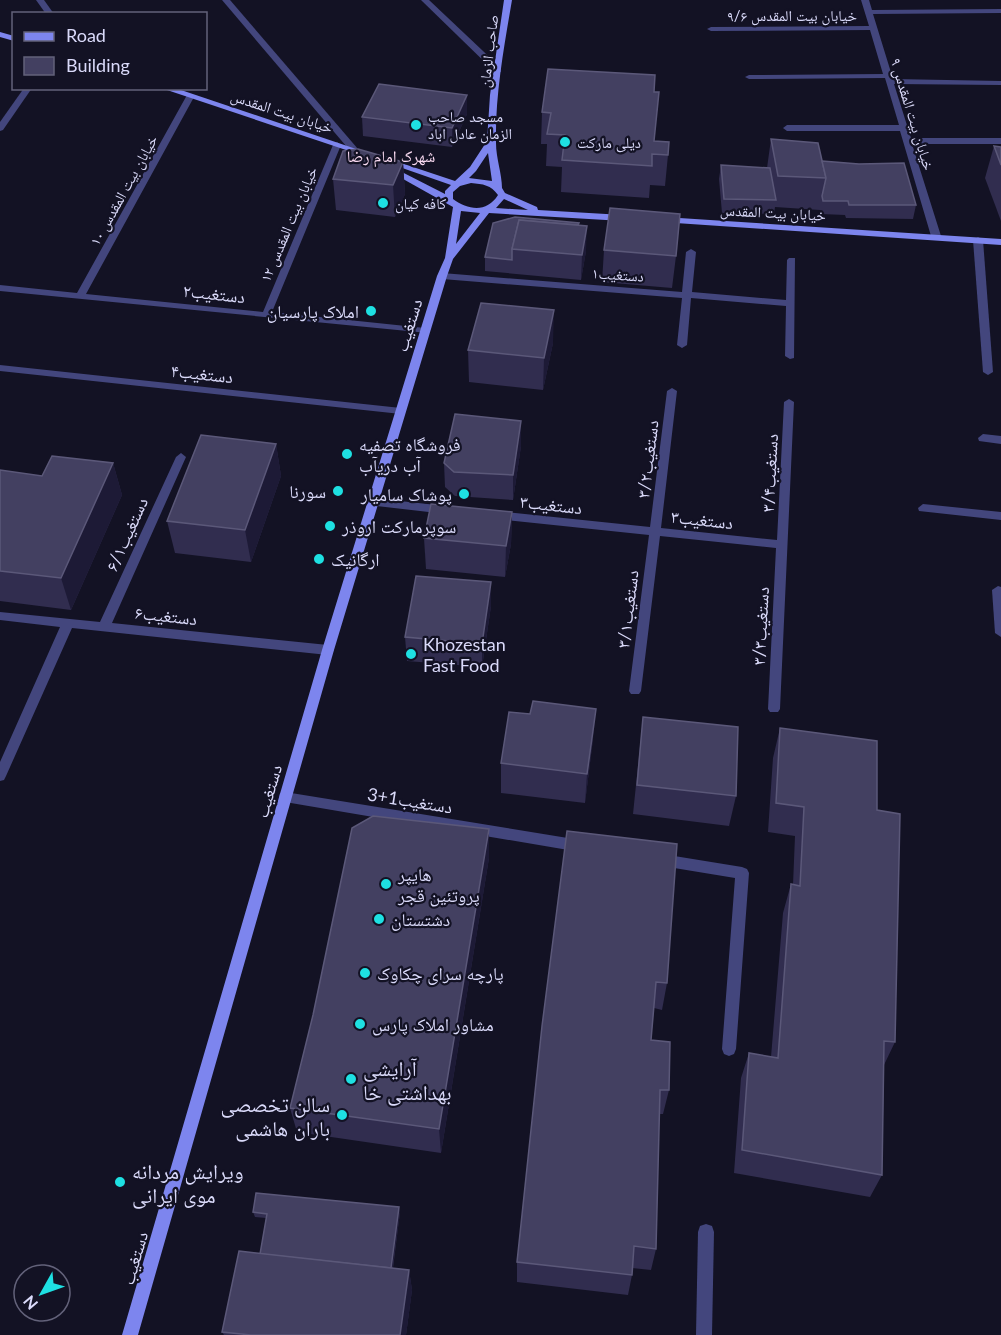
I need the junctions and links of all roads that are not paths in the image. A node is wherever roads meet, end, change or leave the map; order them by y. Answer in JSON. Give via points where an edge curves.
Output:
{"nodes":[{"id":1,"x":226,"y":0,"type":"edge"},
{"id":2,"x":425,"y":0,"type":"edge"},
{"id":3,"x":508,"y":0,"type":"edge"},
{"id":4,"x":865,"y":0,"type":"edge"},
{"id":5,"x":1001,"y":11,"type":"edge"},
{"id":6,"x":868,"y":12,"type":"junction"},
{"id":7,"x":873,"y":28,"type":"junction"},
{"id":8,"x":711,"y":29,"type":"dead end"},
{"id":9,"x":498,"y":70,"type":"junction"},
{"id":10,"x":749,"y":77,"type":"dead end"},
{"id":11,"x":888,"y":79,"type":"junction"},
{"id":12,"x":1001,"y":83,"type":"edge"},
{"id":13,"x":27,"y":90,"type":"edge"},
{"id":14,"x":171,"y":90,"type":"edge"},
{"id":15,"x":190,"y":96,"type":"junction"},
{"id":16,"x":0,"y":128,"type":"edge"},
{"id":17,"x":787,"y":128,"type":"dead end"},
{"id":18,"x":903,"y":128,"type":"junction"},
{"id":19,"x":907,"y":141,"type":"junction"},
{"id":20,"x":1001,"y":141,"type":"edge"},
{"id":21,"x":491,"y":142,"type":"junction"},
{"id":22,"x":337,"y":145,"type":"junction"},
{"id":23,"x":356,"y":151,"type":"junction"},
{"id":24,"x":457,"y":184,"type":"junction"},
{"id":25,"x":500,"y":191,"type":"junction"},
{"id":26,"x":449,"y":200,"type":"junction"},
{"id":27,"x":458,"y":208,"type":"junction"},
{"id":28,"x":487,"y":210,"type":"junction"},
{"id":29,"x":543,"y":213,"type":"junction"},
{"id":30,"x":638,"y":219,"type":"edge"},
{"id":31,"x":650,"y":219,"type":"edge"},
{"id":32,"x":936,"y":236,"type":"junction"},
{"id":33,"x":978,"y":240,"type":"junction"},
{"id":34,"x":1001,"y":242,"type":"edge"},
{"id":35,"x":691,"y":252,"type":"dead end"},
{"id":36,"x":449,"y":259,"type":"junction"},
{"id":37,"x":792,"y":260,"type":"dead end"},
{"id":38,"x":441,"y":276,"type":"junction"},
{"id":39,"x":0,"y":288,"type":"edge"},
{"id":40,"x":687,"y":295,"type":"junction"},
{"id":41,"x":80,"y":296,"type":"junction"},
{"id":42,"x":791,"y":303,"type":"junction"},
{"id":43,"x":266,"y":315,"type":"junction"},
{"id":44,"x":425,"y":331,"type":"junction"},
{"id":45,"x":682,"y":345,"type":"dead end"},
{"id":46,"x":790,"y":356,"type":"dead end"},
{"id":47,"x":0,"y":368,"type":"edge"},
{"id":48,"x":988,"y":372,"type":"dead end"},
{"id":49,"x":672,"y":391,"type":"dead end"},
{"id":50,"x":789,"y":402,"type":"dead end"},
{"id":51,"x":400,"y":411,"type":"junction"},
{"id":52,"x":983,"y":438,"type":"dead end"},
{"id":53,"x":1001,"y":440,"type":"edge"},
{"id":54,"x":181,"y":457,"type":"dead end"},
{"id":55,"x":372,"y":502,"type":"junction"},
{"id":56,"x":923,"y":508,"type":"dead end"},
{"id":57,"x":455,"y":511,"type":"edge"},
{"id":58,"x":478,"y":513,"type":"edge"},
{"id":59,"x":1001,"y":516,"type":"edge"},
{"id":60,"x":655,"y":532,"type":"junction"},
{"id":61,"x":782,"y":545,"type":"junction"},
{"id":62,"x":998,"y":590,"type":"dead end"},
{"id":63,"x":0,"y":616,"type":"edge"},
{"id":64,"x":68,"y":623,"type":"junction"},
{"id":65,"x":104,"y":627,"type":"junction"},
{"id":66,"x":1001,"y":633,"type":"edge"},
{"id":67,"x":327,"y":650,"type":"junction"},
{"id":68,"x":635,"y":691,"type":"dead end"},
{"id":69,"x":774,"y":709,"type":"dead end"},
{"id":70,"x":0,"y":776,"type":"edge"},
{"id":71,"x":285,"y":797,"type":"junction"},
{"id":72,"x":590,"y":848,"type":"edge"},
{"id":73,"x":648,"y":857,"type":"edge"},
{"id":74,"x":729,"y":1048,"type":"dead end"},
{"id":75,"x":706,"y":1232,"type":"dead end"},
{"id":76,"x":130,"y":1335,"type":"edge"},
{"id":77,"x":704,"y":1335,"type":"edge"}],
"edges":[{"from":1,"to":23,"type":"street"},
{"from":2,"to":9,"type":"street"},
{"from":3,"to":9,"type":"street","name":"صاحب الزمان"},
{"from":4,"to":6,"type":"street","name":"خیابان بیت المقدس ۹"},
{"from":5,"to":6,"type":"street"},
{"from":6,"to":7,"type":"street","name":"خیابان بیت المقدس ۹"},
{"from":7,"to":8,"type":"street","name":"خیابان بیت المقدس ۹/۶"},
{"from":7,"to":11,"type":"street","name":"خیابان بیت المقدس ۹"},
{"from":9,"to":21,"type":"street","name":"صاحب الزمان"},
{"from":10,"to":11,"type":"street"},
{"from":11,"to":12,"type":"street"},
{"from":11,"to":18,"type":"street","name":"خیابان بیت المقدس ۹"},
{"from":13,"to":16,"type":"street"},
{"from":14,"to":15,"type":"street","name":"خیابان بیت المقدس"},
{"from":15,"to":22,"type":"street","name":"خیابان بیت المقدس"},
{"from":15,"to":41,"type":"street","name":"خیابان بیت المقدس ۱۰"},
{"from":17,"to":18,"type":"street"},
{"from":18,"to":19,"type":"street","name":"خیابان بیت المقدس ۹"},
{"from":19,"to":20,"type":"street"},
{"from":19,"to":32,"type":"street","name":"خیابان بیت المقدس ۹"},
{"from":21,"to":24,"type":"street"},
{"from":21,"to":25,"type":"street","name":"صاحب الزمان","via":[[492,168]]},
{"from":22,"to":23,"type":"street","name":"خیابان بیت المقدس"},
{"from":22,"to":43,"type":"street","name":"خیابان بیت المقدس ۱۲"},
{"from":23,"to":24,"type":"street","name":"خیابان بیت المقدس"},
{"from":23,"to":26,"type":"street","name":"خیابان بیت المقدس"},
{"from":24,"to":25,"type":"street","name":"خیابان بیت المقدس","via":[[486,181]]},
{"from":24,"to":26,"type":"street","via":[[449,191]]},
{"from":25,"to":28,"type":"street","via":[[499,204]]},
{"from":25,"to":29,"type":"street","name":"خیابان بیت المقدس"},
{"from":26,"to":27,"type":"street","name":"خیابان بیت المقدس"},
{"from":27,"to":28,"type":"street","name":"خیابان بیت المقدس"},
{"from":27,"to":36,"type":"street"},
{"from":28,"to":29,"type":"street","name":"خیابان بیت المقدس"},
{"from":28,"to":36,"type":"street"},
{"from":29,"to":30,"type":"street","name":"خیابان بیت المقدس"},
{"from":31,"to":32,"type":"street","name":"خیابان بیت المقدس"},
{"from":32,"to":33,"type":"street","name":"خیابان بیت المقدس"},
{"from":33,"to":34,"type":"street","name":"خیابان بیت المقدس"},
{"from":33,"to":48,"type":"street"},
{"from":35,"to":40,"type":"street"},
{"from":36,"to":38,"type":"street","name":"دستغیب"},
{"from":37,"to":42,"type":"street"},
{"from":38,"to":40,"type":"street","name":"دستغیب۱"},
{"from":38,"to":44,"type":"street","name":"دستغیب"},
{"from":39,"to":41,"type":"street","name":"۲دستغیب"},
{"from":40,"to":42,"type":"street","name":"دستغیب۱"},
{"from":40,"to":45,"type":"street"},
{"from":41,"to":43,"type":"street","name":"۲دستغیب"},
{"from":42,"to":46,"type":"street"},
{"from":43,"to":44,"type":"street","name":"۲دستغیب"},
{"from":44,"to":51,"type":"street","name":"دستغیب"},
{"from":47,"to":51,"type":"street","name":"دستغیب۴"},
{"from":49,"to":60,"type":"street","name":"۳/۲دستغیب"},
{"from":50,"to":61,"type":"street","name":"۳/۴دستغیب"},
{"from":51,"to":55,"type":"street","name":"دستغیب"},
{"from":52,"to":53,"type":"street"},
{"from":54,"to":65,"type":"street","name":"دستغیب۶/۱"},
{"from":55,"to":57,"type":"street"},
{"from":55,"to":67,"type":"street","name":"دستغیب"},
{"from":56,"to":59,"type":"street"},
{"from":58,"to":60,"type":"street","name":"دستغیب۳"},
{"from":60,"to":61,"type":"street","name":"۳دستغیب"},
{"from":60,"to":68,"type":"street","name":"۳/۱دستغیب"},
{"from":61,"to":69,"type":"street","name":"۳/۳دستغیب"},
{"from":62,"to":66,"type":"street"},
{"from":63,"to":64,"type":"street","name":"دستغیب۶"},
{"from":64,"to":65,"type":"street","name":"دستغیب۶"},
{"from":64,"to":70,"type":"street"},
{"from":65,"to":67,"type":"street","name":"دستغیب۶"},
{"from":67,"to":71,"type":"street","name":"دستغیب"},
{"from":71,"to":72,"type":"street","name":"3+1دستغیب"},
{"from":71,"to":76,"type":"street","name":"دستغیب"},
{"from":73,"to":74,"type":"street","via":[[742,873]]},
{"from":75,"to":77,"type":"street"}]}
